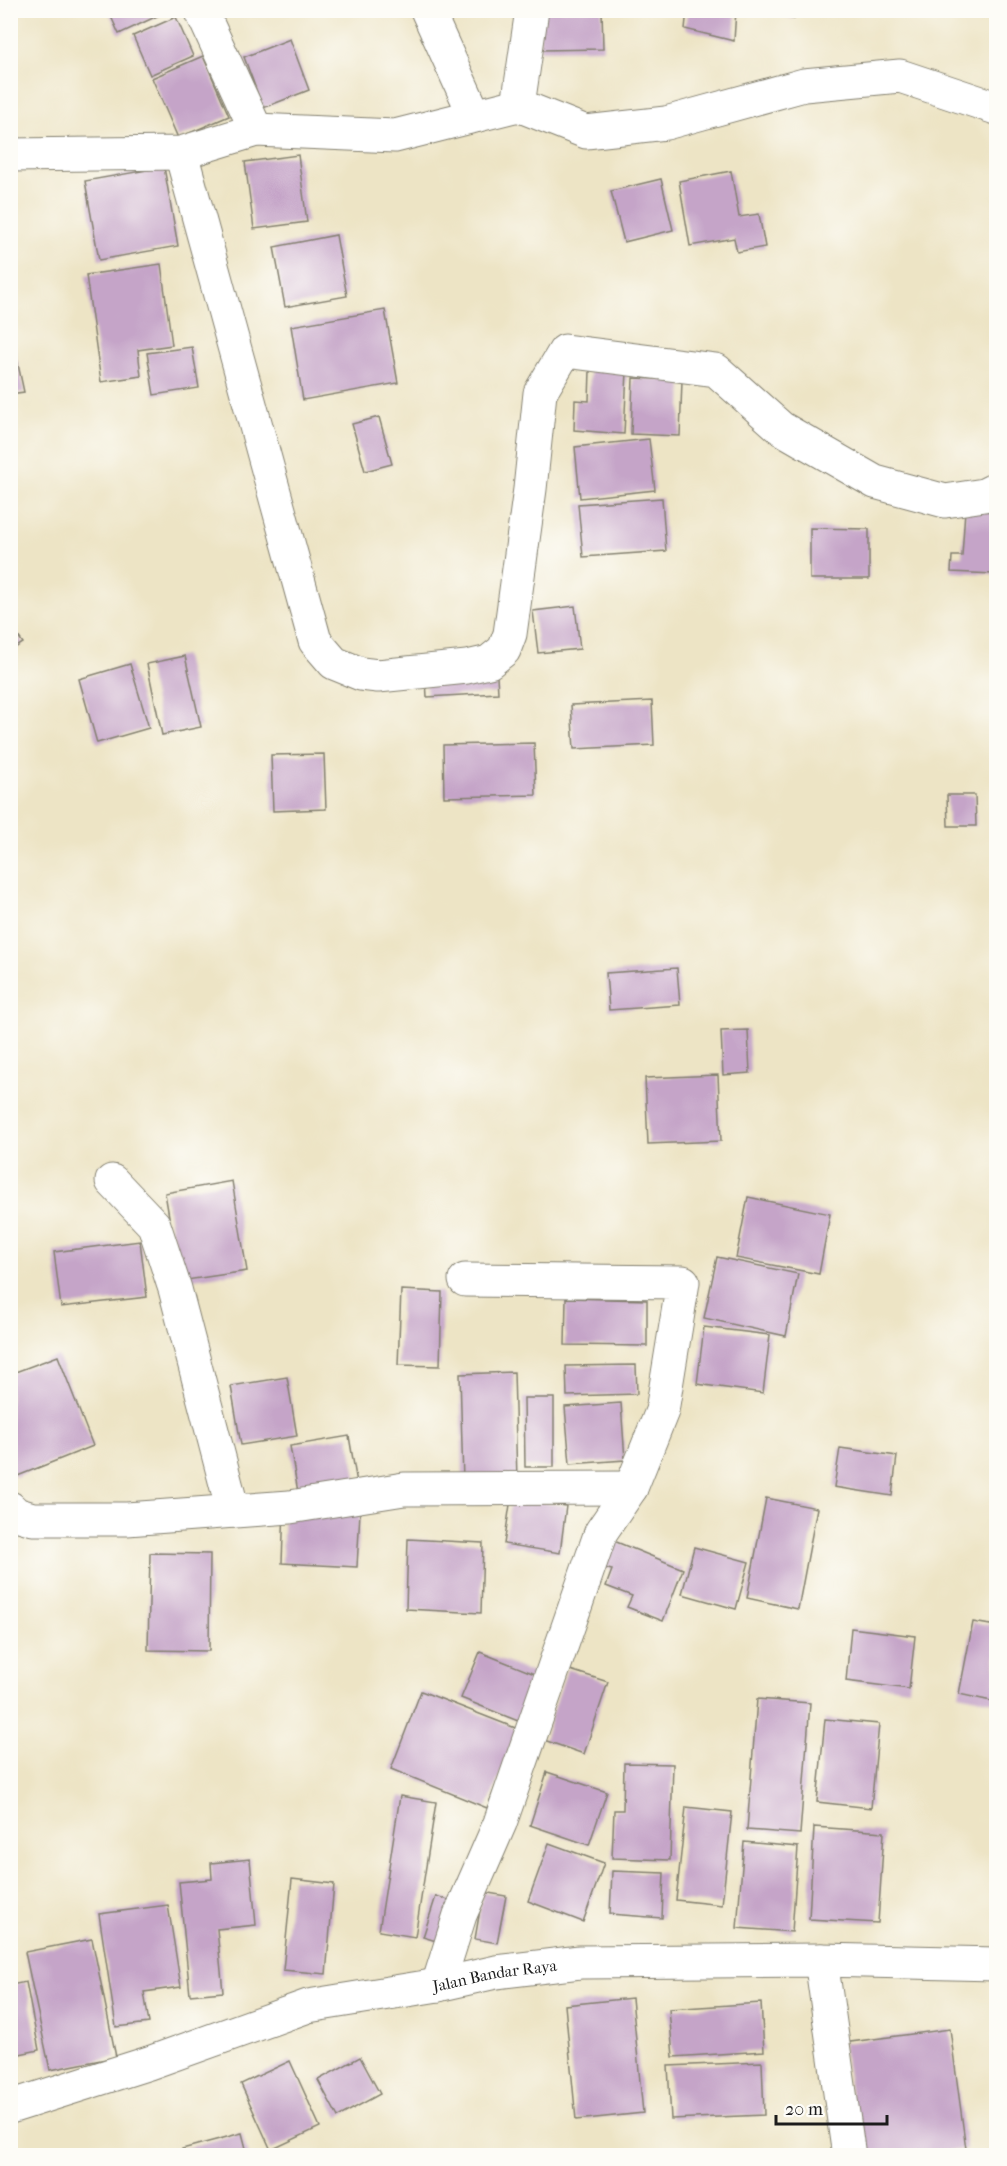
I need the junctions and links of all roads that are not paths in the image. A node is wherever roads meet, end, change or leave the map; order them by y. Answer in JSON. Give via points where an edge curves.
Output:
{"nodes":[{"id":1,"x":201,"y":10,"type":"edge"},
{"id":2,"x":427,"y":10,"type":"edge"},
{"id":3,"x":532,"y":10,"type":"edge"},
{"id":4,"x":518,"y":105,"type":"junction"},
{"id":5,"x":996,"y":108,"type":"edge"},
{"id":6,"x":475,"y":116,"type":"junction"},
{"id":7,"x":256,"y":130,"type":"junction"},
{"id":8,"x":181,"y":153,"type":"junction"},
{"id":9,"x":10,"y":155,"type":"edge"},
{"id":10,"x":996,"y":489,"type":"edge"},
{"id":11,"x":112,"y":1181,"type":"dead end"},
{"id":12,"x":465,"y":1280,"type":"dead end"},
{"id":13,"x":630,"y":1488,"type":"junction"},
{"id":14,"x":10,"y":1508,"type":"edge"},
{"id":15,"x":233,"y":1511,"type":"junction"},
{"id":16,"x":821,"y":1960,"type":"junction"},
{"id":17,"x":996,"y":1964,"type":"edge"},
{"id":18,"x":438,"y":1985,"type":"junction"},
{"id":19,"x":10,"y":2107,"type":"edge"},
{"id":20,"x":849,"y":2156,"type":"edge"}],
"edges":[{"from":1,"to":7,"type":"street"},
{"from":2,"to":6,"type":"street"},
{"from":3,"to":4,"type":"street"},
{"from":4,"to":5,"type":"street","via":[[586,132],[666,123],[804,85],[900,76]]},
{"from":4,"to":6,"type":"street"},
{"from":6,"to":7,"type":"street","via":[[395,136]]},
{"from":7,"to":8,"type":"street"},
{"from":8,"to":9,"type":"street"},
{"from":8,"to":10,"type":"street","via":[[315,641],[334,663],[378,676],[467,667],[489,662],[504,650],[510,634],[529,500],[540,393],[565,351],[716,370],[781,428],[875,482],[945,501],[984,495]]},
{"from":11,"to":15,"type":"street","via":[[154,1225],[175,1289]]},
{"from":12,"to":13,"type":"street","via":[[683,1282],[662,1411]]},
{"from":13,"to":15,"type":"street","via":[[404,1489],[290,1507]]},
{"from":13,"to":18,"type":"street","via":[[601,1532],[500,1823],[460,1915]]},
{"from":14,"to":15,"type":"street","via":[[33,1519],[127,1519]]},
{"from":16,"to":17,"type":"street","name":"Jalan Bandar Raya"},
{"from":16,"to":18,"type":"street","name":"Jalan Bandar Raya","via":[[579,1962],[496,1971]]},
{"from":16,"to":20,"type":"street"},
{"from":18,"to":19,"type":"street","name":"Jalan Bandar Raya","via":[[308,2006]]}]}
